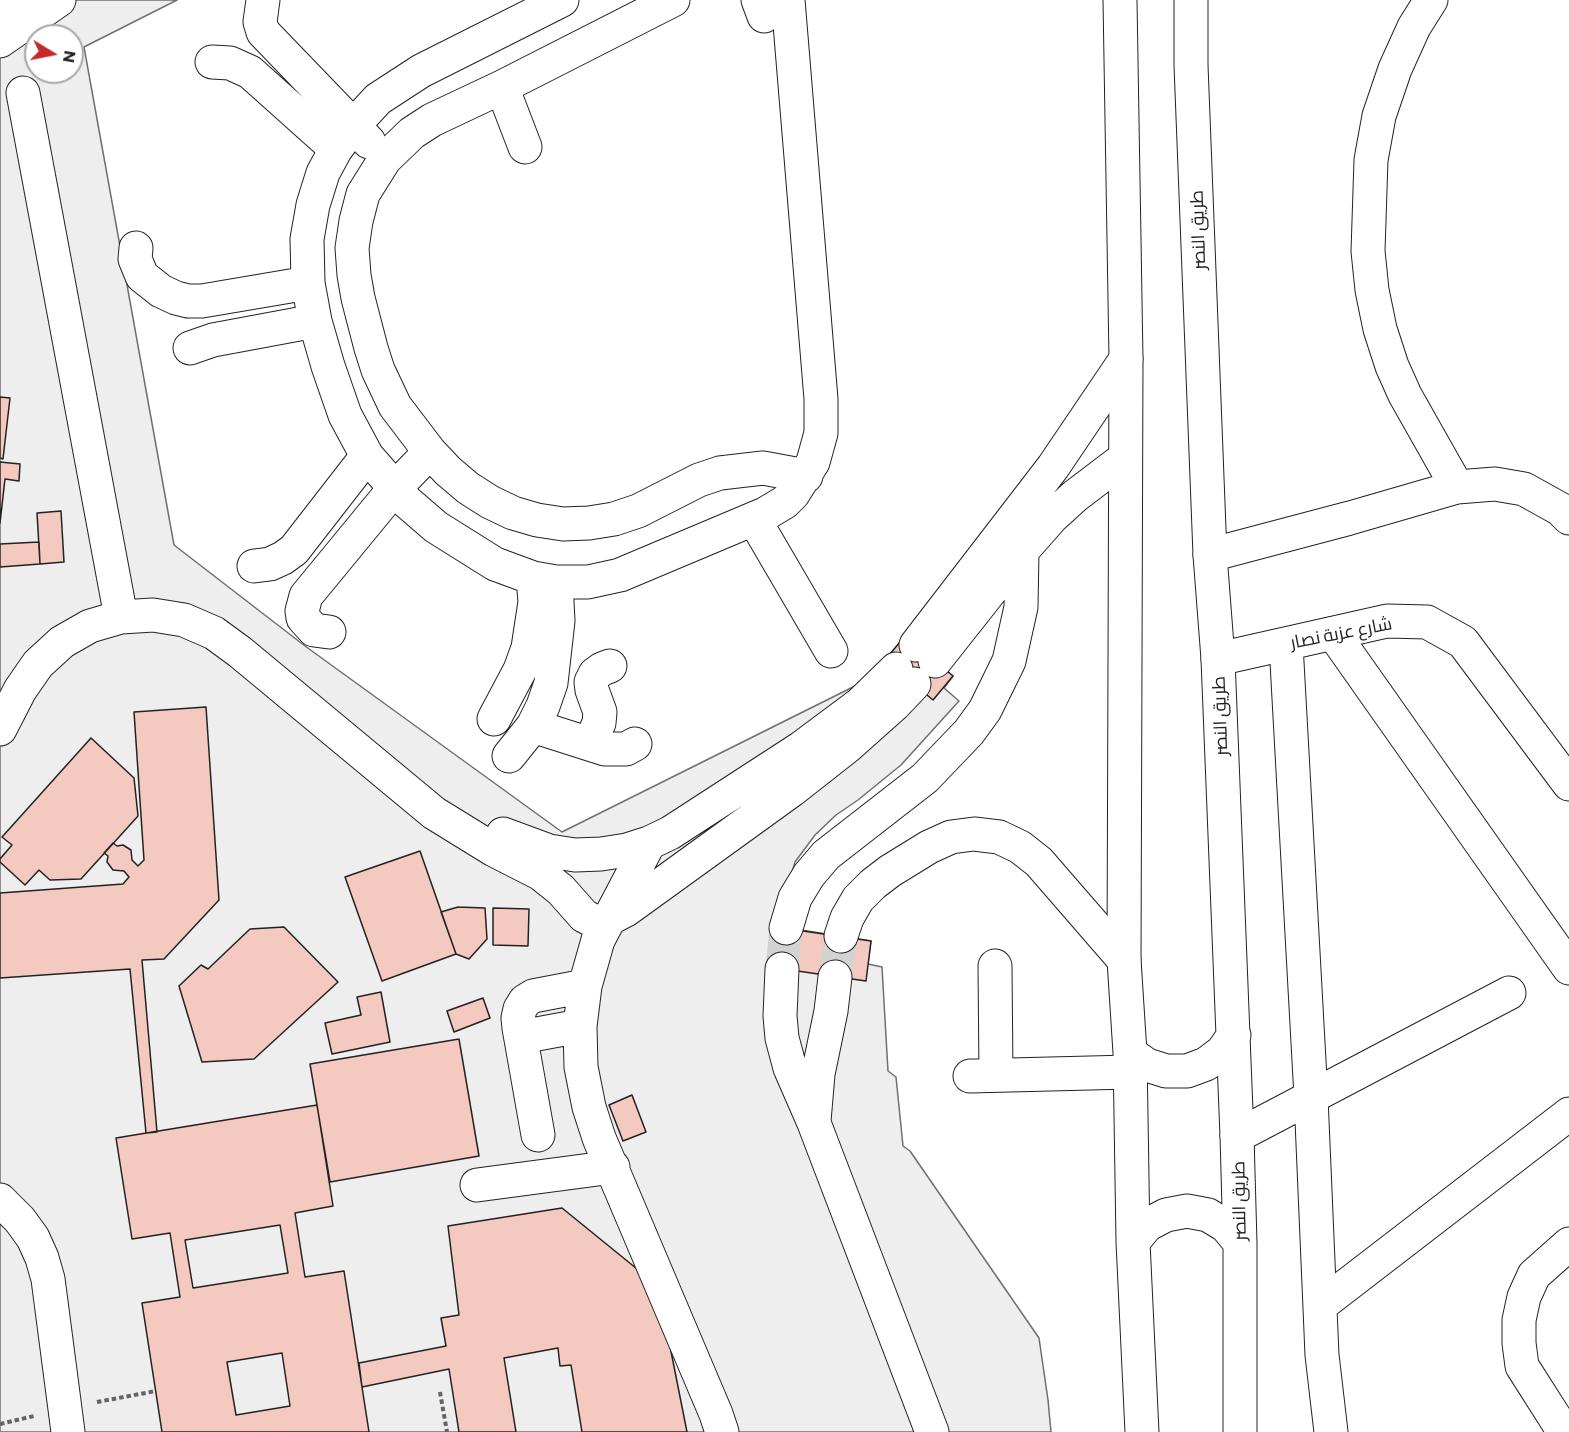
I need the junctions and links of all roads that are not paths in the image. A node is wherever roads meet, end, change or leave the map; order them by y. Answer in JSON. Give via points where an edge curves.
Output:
{"nodes":[{"id":1,"x":35,"y":0,"type":"edge"},
{"id":2,"x":59,"y":0,"type":"edge"},
{"id":3,"x":263,"y":0,"type":"edge"},
{"id":4,"x":673,"y":0,"type":"edge"},
{"id":5,"x":1120,"y":0,"type":"edge"},
{"id":6,"x":1191,"y":0,"type":"edge"},
{"id":7,"x":1431,"y":0,"type":"edge"},
{"id":8,"x":557,"y":1,"type":"edge"},
{"id":9,"x":770,"y":5,"type":"edge"},
{"id":10,"x":0,"y":10,"type":"edge"},
{"id":11,"x":514,"y":11,"type":"edge"},
{"id":12,"x":0,"y":41,"type":"edge"},
{"id":13,"x":212,"y":62,"type":"dead end"},
{"id":14,"x":502,"y":87,"type":"junction"},
{"id":15,"x":23,"y":93,"type":"dead end"},
{"id":16,"x":345,"y":137,"type":"junction"},
{"id":17,"x":525,"y":147,"type":"dead end"},
{"id":18,"x":385,"y":159,"type":"junction"},
{"id":19,"x":136,"y":248,"type":"dead end"},
{"id":20,"x":308,"y":283,"type":"junction"},
{"id":21,"x":315,"y":321,"type":"junction"},
{"id":22,"x":190,"y":348,"type":"dead end"},
{"id":23,"x":1126,"y":359,"type":"junction"},
{"id":24,"x":430,"y":452,"type":"junction"},
{"id":25,"x":367,"y":456,"type":"junction"},
{"id":26,"x":1125,"y":458,"type":"junction"},
{"id":27,"x":806,"y":476,"type":"junction"},
{"id":28,"x":1457,"y":487,"type":"junction"},
{"id":29,"x":394,"y":489,"type":"junction"},
{"id":30,"x":1016,"y":515,"type":"junction"},
{"id":31,"x":1569,"y":518,"type":"edge"},
{"id":32,"x":754,"y":519,"type":"junction"},
{"id":33,"x":1022,"y":551,"type":"junction"},
{"id":34,"x":1210,"y":555,"type":"junction"},
{"id":35,"x":254,"y":566,"type":"dead end"},
{"id":36,"x":545,"y":580,"type":"junction"},
{"id":37,"x":121,"y":617,"type":"junction"},
{"id":38,"x":329,"y":632,"type":"dead end"},
{"id":39,"x":1332,"y":633,"type":"junction"},
{"id":40,"x":1286,"y":644,"type":"junction"},
{"id":41,"x":556,"y":648,"type":"junction"},
{"id":42,"x":831,"y":651,"type":"dead end"},
{"id":43,"x":1218,"y":659,"type":"junction"},
{"id":44,"x":915,"y":665,"type":"junction"},
{"id":45,"x":867,"y":713,"type":"junction"},
{"id":46,"x":494,"y":719,"type":"dead end"},
{"id":47,"x":533,"y":726,"type":"junction"},
{"id":48,"x":0,"y":729,"type":"edge"},
{"id":49,"x":587,"y":743,"type":"junction"},
{"id":50,"x":635,"y":744,"type":"dead end"},
{"id":51,"x":509,"y":756,"type":"dead end"},
{"id":52,"x":1569,"y":784,"type":"edge"},
{"id":53,"x":414,"y":794,"type":"junction"},
{"id":54,"x":649,"y":843,"type":"junction"},
{"id":55,"x":608,"y":920,"type":"junction"},
{"id":56,"x":786,"y":928,"type":"tunnel mouth"},
{"id":57,"x":841,"y":936,"type":"tunnel mouth"},
{"id":58,"x":1124,"y":960,"type":"junction"},
{"id":59,"x":994,"y":966,"type":"dead end"},
{"id":60,"x":1569,"y":968,"type":"edge"},
{"id":61,"x":782,"y":969,"type":"tunnel mouth"},
{"id":62,"x":835,"y":977,"type":"tunnel mouth"},
{"id":63,"x":585,"y":986,"type":"junction"},
{"id":64,"x":1509,"y":993,"type":"dead end"},
{"id":65,"x":580,"y":1026,"type":"junction"},
{"id":66,"x":1234,"y":1035,"type":"junction"},
{"id":67,"x":521,"y":1037,"type":"junction"},
{"id":68,"x":1130,"y":1063,"type":"junction"},
{"id":69,"x":1311,"y":1097,"type":"junction"},
{"id":70,"x":1569,"y":1114,"type":"edge"},
{"id":71,"x":814,"y":1123,"type":"junction"},
{"id":72,"x":538,"y":1135,"type":"dead end"},
{"id":73,"x":1237,"y":1136,"type":"junction"},
{"id":74,"x":613,"y":1167,"type":"junction"},
{"id":75,"x":477,"y":1185,"type":"dead end"},
{"id":76,"x":0,"y":1200,"type":"edge"},
{"id":77,"x":1133,"y":1242,"type":"junction"},
{"id":78,"x":1240,"y":1243,"type":"junction"},
{"id":79,"x":1569,"y":1244,"type":"edge"},
{"id":80,"x":1321,"y":1305,"type":"junction"},
{"id":81,"x":68,"y":1432,"type":"edge"},
{"id":82,"x":722,"y":1432,"type":"edge"},
{"id":83,"x":932,"y":1432,"type":"edge"},
{"id":84,"x":1142,"y":1432,"type":"edge"},
{"id":85,"x":1240,"y":1432,"type":"edge"},
{"id":86,"x":1331,"y":1432,"type":"edge"},
{"id":87,"x":1564,"y":1432,"type":"edge"}],
"edges":[{"from":1,"to":10,"type":"main road"},
{"from":2,"to":12,"type":"main road"},
{"from":3,"to":16,"type":"main road","via":[[263,32]]},
{"from":4,"to":14,"type":"main road"},
{"from":5,"to":23,"type":"main road"},
{"from":6,"to":34,"type":"main road","name":"طريق النصر"},
{"from":7,"to":28,"type":"main road","via":[[1414,27],[1379,116],[1371,160],[1368,251],[1380,329],[1392,366]]},
{"from":8,"to":11,"type":"main road"},
{"from":9,"to":27,"type":"main road","via":[[822,418],[819,448]]},
{"from":11,"to":16,"type":"main road","via":[[378,99]]},
{"from":13,"to":16,"type":"main road","via":[[230,63],[250,72]]},
{"from":14,"to":17,"type":"main road"},
{"from":14,"to":18,"type":"main road","via":[[432,120]]},
{"from":15,"to":37,"type":"main road"},
{"from":16,"to":18,"type":"main road"},
{"from":16,"to":20,"type":"main road","via":[[323,173],[313,205],[307,239]]},
{"from":18,"to":24,"type":"main road","via":[[363,194],[356,220],[354,275],[378,370],[396,405]]},
{"from":19,"to":20,"type":"main road","via":[[135,259],[142,276],[161,291],[188,301]]},
{"from":20,"to":21,"type":"main road"},
{"from":21,"to":22,"type":"main road"},
{"from":21,"to":25,"type":"main road","via":[[345,415]]},
{"from":23,"to":26,"type":"main road"},
{"from":23,"to":30,"type":"main road"},
{"from":24,"to":27,"type":"main road","via":[[448,471],[490,502],[513,513],[563,524],[614,519],[720,473],[763,468]]},
{"from":24,"to":29,"type":"main road"},
{"from":25,"to":29,"type":"main road"},
{"from":25,"to":35,"type":"main road","via":[[294,550],[270,564]]},
{"from":26,"to":33,"type":"main road","via":[[1075,496]]},
{"from":26,"to":58,"type":"main road"},
{"from":27,"to":32,"type":"main road","via":[[785,502]]},
{"from":28,"to":31,"type":"main road","via":[[1495,484],[1524,489]]},
{"from":28,"to":34,"type":"main road"},
{"from":29,"to":36,"type":"main road","via":[[436,526],[495,564]]},
{"from":29,"to":38,"type":"main road","via":[[306,596],[302,611],[308,625]]},
{"from":30,"to":33,"type":"main road"},
{"from":30,"to":44,"type":"main road"},
{"from":32,"to":36,"type":"main road","via":[[620,575],[588,582]]},
{"from":32,"to":42,"type":"main road"},
{"from":33,"to":44,"type":"main road"},
{"from":33,"to":56,"type":"main road","via":[[1022,598],[1016,634],[1009,661],[985,710],[925,778],[826,855],[795,898]]},
{"from":34,"to":43,"type":"main road","name":"طريق النصر"},
{"from":36,"to":41,"type":"main road","via":[[558,621]]},
{"from":36,"to":46,"type":"main road","via":[[535,602],[528,648],[520,670]]},
{"from":37,"to":48,"type":"main road","via":[[90,626],[62,642],[38,664]]},
{"from":37,"to":53,"type":"main road","via":[[153,615],[184,620],[214,633]]},
{"from":39,"to":40,"type":"main road","name":"شارع عزبة نصار"},
{"from":39,"to":52,"type":"main road","name":"شارع عزبة نصار","via":[[1387,621],[1427,622],[1463,642]]},
{"from":39,"to":60,"type":"main road"},
{"from":40,"to":43,"type":"main road","name":"شارع عزبة نصار"},
{"from":40,"to":69,"type":"main road"},
{"from":41,"to":47,"type":"main road","via":[[551,683]]},
{"from":41,"to":49,"type":"main road","via":[[603,661],[602,669],[591,682],[600,712]]},
{"from":43,"to":66,"type":"main road","name":"طريق النصر"},
{"from":44,"to":45,"type":"main road"},
{"from":45,"to":54,"type":"main road"},
{"from":45,"to":55,"type":"main road","via":[[792,790]]},
{"from":47,"to":49,"type":"main road"},
{"from":47,"to":51,"type":"main road"},
{"from":49,"to":50,"type":"main road","via":[[616,750]]},
{"from":53,"to":54,"type":"main road","via":[[549,851],[601,854]]},
{"from":53,"to":55,"type":"main road","via":[[453,826],[551,881],[584,916],[594,921]]},
{"from":54,"to":55,"type":"main road"},
{"from":55,"to":63,"type":"main road"},
{"from":57,"to":58,"type":"main road","via":[[858,900],[873,884],[929,847],[951,837],[974,834],[999,837],[1039,862]]},
{"from":58,"to":68,"type":"main road"},
{"from":59,"to":68,"type":"main road","via":[[983,1076]]},
{"from":61,"to":71,"type":"main road","via":[[780,1016],[784,1051]]},
{"from":62,"to":71,"type":"main road","via":[[818,1074]]},
{"from":63,"to":65,"type":"main road"},
{"from":63,"to":67,"type":"main road","via":[[542,993],[525,1002],[518,1018]]},
{"from":64,"to":69,"type":"main road"},
{"from":65,"to":67,"type":"main road"},
{"from":65,"to":74,"type":"main road","via":[[581,1067],[589,1107]]},
{"from":66,"to":68,"type":"main road","via":[[1222,1052],[1187,1071]]},
{"from":66,"to":73,"type":"main road","name":"طريق النصر"},
{"from":67,"to":72,"type":"main road"},
{"from":68,"to":77,"type":"main road"},
{"from":69,"to":73,"type":"main road"},
{"from":69,"to":80,"type":"main road"},
{"from":70,"to":80,"type":"main road"},
{"from":71,"to":83,"type":"main road"},
{"from":73,"to":78,"type":"main road","name":"طريق النصر"},
{"from":74,"to":75,"type":"main road"},
{"from":74,"to":82,"type":"main road"},
{"from":76,"to":81,"type":"main road","via":[[20,1220],[42,1258]]},
{"from":77,"to":78,"type":"main road","via":[[1147,1225],[1166,1215],[1187,1211],[1208,1215],[1226,1226]]},
{"from":77,"to":84,"type":"main road"},
{"from":78,"to":85,"type":"main road","name":"طريق النصر"},
{"from":79,"to":87,"type":"main road","via":[[1534,1275],[1519,1320],[1522,1366]]},
{"from":80,"to":86,"type":"main road"}]}
